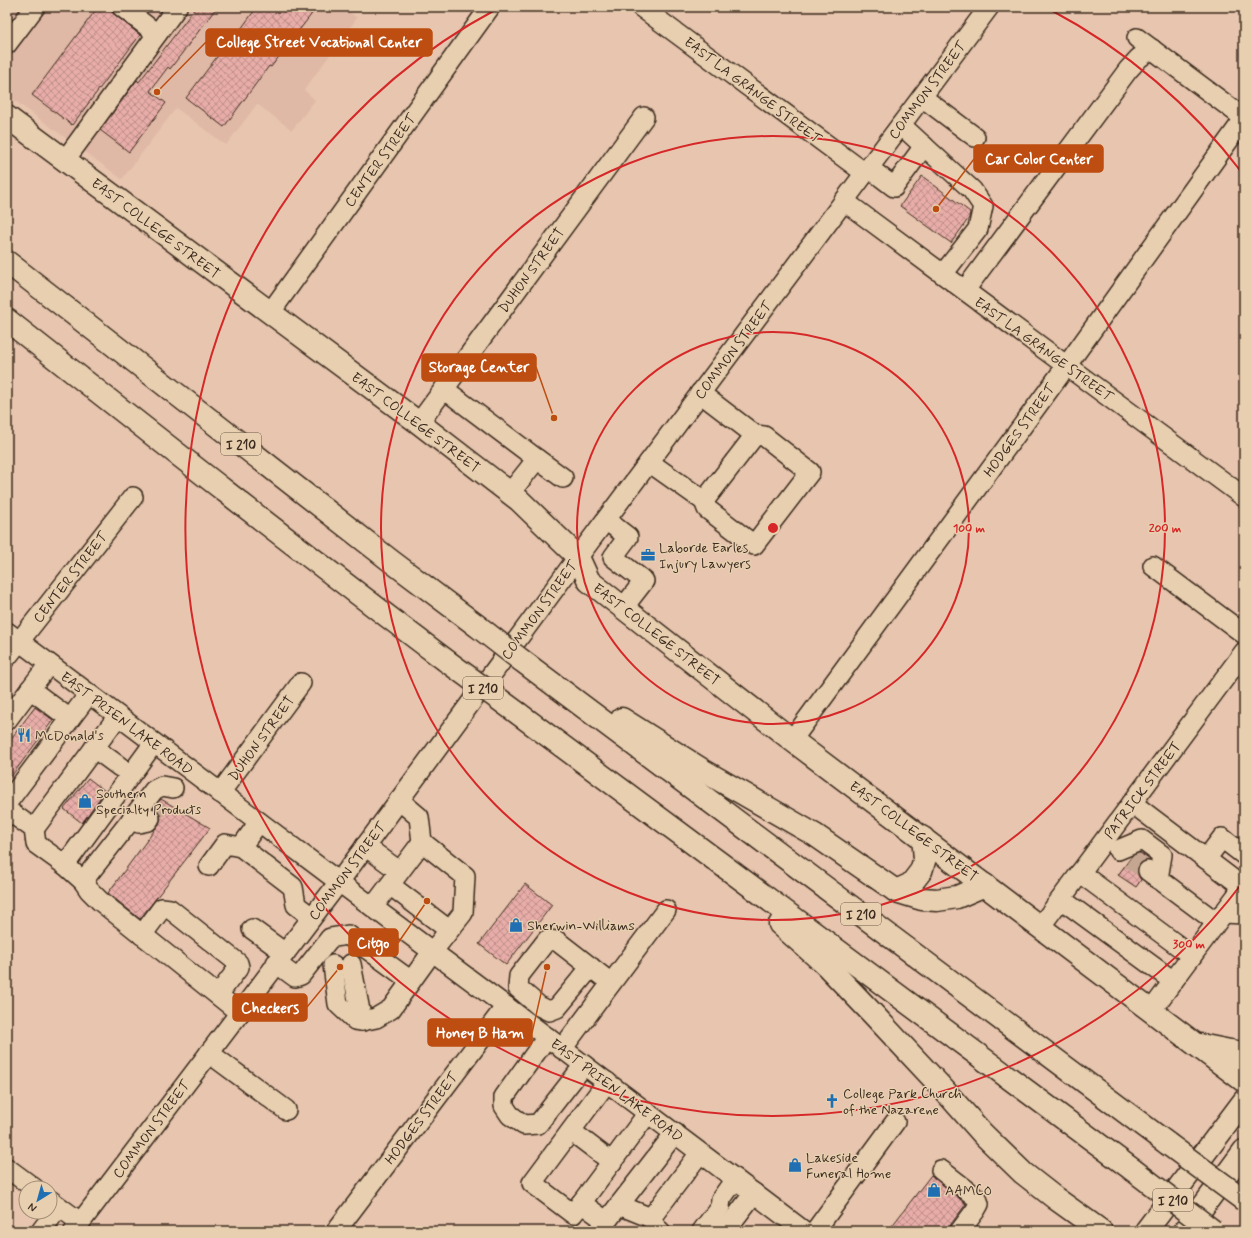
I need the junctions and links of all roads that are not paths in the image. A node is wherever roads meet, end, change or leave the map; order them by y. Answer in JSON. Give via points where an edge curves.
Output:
{"nodes":[{"id":1,"x":34,"y":7,"type":"edge"},
{"id":2,"x":122,"y":7,"type":"edge"},
{"id":3,"x":176,"y":7,"type":"edge"},
{"id":4,"x":490,"y":7,"type":"edge"},
{"id":5,"x":641,"y":7,"type":"edge"},
{"id":6,"x":989,"y":7,"type":"edge"},
{"id":7,"x":157,"y":34,"type":"junction"},
{"id":8,"x":7,"y":44,"type":"edge"},
{"id":9,"x":922,"y":97,"type":"junction"},
{"id":10,"x":7,"y":117,"type":"edge"},
{"id":11,"x":644,"y":117,"type":"dead end"},
{"id":12,"x":1244,"y":119,"type":"edge"},
{"id":13,"x":901,"y":125,"type":"junction"},
{"id":14,"x":975,"y":137,"type":"dead end"},
{"id":15,"x":924,"y":146,"type":"junction"},
{"id":16,"x":65,"y":160,"type":"junction"},
{"id":17,"x":867,"y":171,"type":"junction"},
{"id":18,"x":844,"y":201,"type":"junction"},
{"id":19,"x":7,"y":262,"type":"edge"},
{"id":20,"x":944,"y":274,"type":"junction"},
{"id":21,"x":966,"y":290,"type":"junction"},
{"id":22,"x":270,"y":313,"type":"junction"},
{"id":23,"x":7,"y":320,"type":"edge"},
{"id":24,"x":1067,"y":365,"type":"junction"},
{"id":25,"x":444,"y":389,"type":"junction"},
{"id":26,"x":700,"y":393,"type":"junction"},
{"id":27,"x":419,"y":423,"type":"junction"},
{"id":28,"x":755,"y":435,"type":"junction"},
{"id":29,"x":537,"y":459,"type":"junction"},
{"id":30,"x":649,"y":462,"type":"junction"},
{"id":31,"x":563,"y":478,"type":"dead end"},
{"id":32,"x":510,"y":493,"type":"junction"},
{"id":33,"x":133,"y":497,"type":"dead end"},
{"id":34,"x":1244,"y":497,"type":"edge"},
{"id":35,"x":704,"y":502,"type":"junction"},
{"id":36,"x":606,"y":520,"type":"junction"},
{"id":37,"x":578,"y":557,"type":"junction"},
{"id":38,"x":1153,"y":566,"type":"dead end"},
{"id":39,"x":623,"y":608,"type":"junction"},
{"id":40,"x":1244,"y":634,"type":"edge"},
{"id":41,"x":13,"y":637,"type":"edge"},
{"id":42,"x":1244,"y":652,"type":"edge"},
{"id":43,"x":7,"y":658,"type":"edge"},
{"id":44,"x":49,"y":664,"type":"junction"},
{"id":45,"x":550,"y":681,"type":"junction"},
{"id":46,"x":301,"y":684,"type":"dead end"},
{"id":47,"x":30,"y":689,"type":"junction"},
{"id":48,"x":89,"y":694,"type":"junction"},
{"id":49,"x":118,"y":716,"type":"junction"},
{"id":50,"x":7,"y":720,"type":"edge"},
{"id":51,"x":68,"y":722,"type":"junction"},
{"id":52,"x":792,"y":740,"type":"junction"},
{"id":53,"x":154,"y":744,"type":"junction"},
{"id":54,"x":94,"y":748,"type":"junction"},
{"id":55,"x":188,"y":768,"type":"junction"},
{"id":56,"x":125,"y":773,"type":"junction"},
{"id":57,"x":7,"y":786,"type":"edge"},
{"id":58,"x":220,"y":793,"type":"junction"},
{"id":59,"x":163,"y":794,"type":"junction"},
{"id":60,"x":399,"y":800,"type":"junction"},
{"id":61,"x":7,"y":803,"type":"edge"},
{"id":62,"x":1132,"y":803,"type":"junction"},
{"id":63,"x":7,"y":810,"type":"edge"},
{"id":64,"x":150,"y":818,"type":"dead end"},
{"id":65,"x":132,"y":820,"type":"junction"},
{"id":66,"x":259,"y":822,"type":"junction"},
{"id":67,"x":34,"y":829,"type":"junction"},
{"id":68,"x":683,"y":836,"type":"junction"},
{"id":69,"x":923,"y":838,"type":"junction"},
{"id":70,"x":422,"y":842,"type":"junction"},
{"id":71,"x":365,"y":846,"type":"junction"},
{"id":72,"x":241,"y":847,"type":"junction"},
{"id":73,"x":1118,"y":849,"type":"junction"},
{"id":74,"x":1244,"y":855,"type":"edge"},
{"id":75,"x":1206,"y":859,"type":"junction"},
{"id":76,"x":65,"y":865,"type":"junction"},
{"id":77,"x":209,"y":866,"type":"dead end"},
{"id":78,"x":1080,"y":873,"type":"junction"},
{"id":79,"x":394,"y":878,"type":"junction"},
{"id":80,"x":83,"y":881,"type":"junction"},
{"id":81,"x":339,"y":882,"type":"junction"},
{"id":82,"x":985,"y":885,"type":"junction"},
{"id":83,"x":896,"y":891,"type":"junction"},
{"id":84,"x":1061,"y":899,"type":"junction"},
{"id":85,"x":373,"y":907,"type":"junction"},
{"id":86,"x":666,"y":910,"type":"dead end"},
{"id":87,"x":1244,"y":914,"type":"edge"},
{"id":88,"x":312,"y":917,"type":"junction"},
{"id":89,"x":1220,"y":917,"type":"junction"},
{"id":90,"x":1040,"y":927,"type":"junction"},
{"id":91,"x":252,"y":929,"type":"dead end"},
{"id":92,"x":449,"y":930,"type":"junction"},
{"id":93,"x":142,"y":935,"type":"junction"},
{"id":94,"x":339,"y":936,"type":"junction"},
{"id":95,"x":432,"y":952,"type":"junction"},
{"id":96,"x":1192,"y":956,"type":"junction"},
{"id":97,"x":281,"y":958,"type":"junction"},
{"id":98,"x":591,"y":967,"type":"junction"},
{"id":99,"x":411,"y":981,"type":"junction"},
{"id":100,"x":1173,"y":982,"type":"junction"},
{"id":101,"x":611,"y":984,"type":"junction"},
{"id":102,"x":218,"y":995,"type":"junction"},
{"id":103,"x":506,"y":1006,"type":"junction"},
{"id":104,"x":539,"y":1006,"type":"junction"},
{"id":105,"x":1151,"y":1011,"type":"junction"},
{"id":106,"x":240,"y":1012,"type":"junction"},
{"id":107,"x":527,"y":1022,"type":"junction"},
{"id":108,"x":547,"y":1037,"type":"junction"},
{"id":109,"x":1193,"y":1043,"type":"junction"},
{"id":110,"x":562,"y":1049,"type":"junction"},
{"id":111,"x":209,"y":1052,"type":"junction"},
{"id":112,"x":1244,"y":1053,"type":"edge"},
{"id":113,"x":584,"y":1065,"type":"junction"},
{"id":114,"x":1244,"y":1081,"type":"edge"},
{"id":115,"x":607,"y":1082,"type":"junction"},
{"id":116,"x":1244,"y":1100,"type":"edge"},
{"id":117,"x":286,"y":1110,"type":"dead end"},
{"id":118,"x":648,"y":1113,"type":"junction"},
{"id":119,"x":895,"y":1122,"type":"dead end"},
{"id":120,"x":571,"y":1131,"type":"junction"},
{"id":121,"x":674,"y":1134,"type":"junction"},
{"id":122,"x":1244,"y":1151,"type":"edge"},
{"id":123,"x":700,"y":1153,"type":"junction"},
{"id":124,"x":546,"y":1164,"type":"junction"},
{"id":125,"x":7,"y":1168,"type":"edge"},
{"id":126,"x":603,"y":1168,"type":"junction"},
{"id":127,"x":941,"y":1170,"type":"dead end"},
{"id":128,"x":735,"y":1179,"type":"junction"},
{"id":129,"x":23,"y":1180,"type":"edge"},
{"id":130,"x":754,"y":1193,"type":"junction"},
{"id":131,"x":1055,"y":1198,"type":"junction"},
{"id":132,"x":1244,"y":1200,"type":"edge"},
{"id":133,"x":581,"y":1203,"type":"junction"},
{"id":134,"x":619,"y":1205,"type":"junction"},
{"id":135,"x":58,"y":1206,"type":"edge"},
{"id":136,"x":46,"y":1220,"type":"edge"},
{"id":137,"x":655,"y":1225,"type":"edge"},
{"id":138,"x":784,"y":1225,"type":"edge"},
{"id":139,"x":603,"y":1226,"type":"edge"},
{"id":140,"x":77,"y":1227,"type":"edge"},
{"id":141,"x":41,"y":1231,"type":"edge"},
{"id":142,"x":336,"y":1231,"type":"edge"},
{"id":143,"x":702,"y":1231,"type":"edge"},
{"id":144,"x":721,"y":1231,"type":"edge"},
{"id":145,"x":804,"y":1231,"type":"edge"},
{"id":146,"x":815,"y":1231,"type":"edge"},
{"id":147,"x":960,"y":1231,"type":"edge"},
{"id":148,"x":1088,"y":1231,"type":"edge"},
{"id":149,"x":1101,"y":1231,"type":"edge"},
{"id":150,"x":1146,"y":1231,"type":"edge"},
{"id":151,"x":1185,"y":1231,"type":"edge"},
{"id":152,"x":1213,"y":1231,"type":"edge"}],
"edges":[{"from":1,"to":8,"type":"street"},
{"from":2,"to":7,"type":"street"},
{"from":3,"to":7,"type":"street"},
{"from":4,"to":22,"type":"street","name":"CENTER STREET"},
{"from":5,"to":17,"type":"street","name":"EAST LA GRANGE STREET"},
{"from":6,"to":9,"type":"street","name":"COMMON STREET"},
{"from":7,"to":16,"type":"street"},
{"from":9,"to":13,"type":"street","name":"COMMON STREET"},
{"from":9,"to":14,"type":"street"},
{"from":10,"to":16,"type":"main road","name":"EAST COLLEGE STREET"},
{"from":11,"to":25,"type":"street","name":"DUHON STREET"},
{"from":12,"to":21,"type":"street","via":[[1145,43],[1139,58]]},
{"from":12,"to":24,"type":"street","name":"HODGES STREET"},
{"from":13,"to":15,"type":"street"},
{"from":13,"to":17,"type":"street","name":"COMMON STREET"},
{"from":15,"to":17,"type":"street","name":"EAST LA GRANGE STREET","via":[[894,187]]},
{"from":15,"to":20,"type":"street","via":[[972,190],[983,206],[978,229]]},
{"from":16,"to":22,"type":"main road","name":"EAST COLLEGE STREET"},
{"from":17,"to":18,"type":"street","name":"COMMON STREET"},
{"from":18,"to":20,"type":"street","name":"EAST LA GRANGE STREET"},
{"from":18,"to":26,"type":"street","name":"COMMON STREET"},
{"from":19,"to":45,"type":"main road","number":"I 210","bridge":true},
{"from":20,"to":21,"type":"street","name":"EAST LA GRANGE STREET"},
{"from":21,"to":24,"type":"street","name":"EAST LA GRANGE STREET"},
{"from":22,"to":27,"type":"main road","name":"EAST COLLEGE STREET"},
{"from":23,"to":68,"type":"main road","number":"I 210","bridge":true,"via":[[320,566]]},
{"from":24,"to":34,"type":"street","name":"EAST LA GRANGE STREET"},
{"from":24,"to":52,"type":"street","name":"HODGES STREET"},
{"from":25,"to":27,"type":"street","name":"DUHON STREET"},
{"from":25,"to":29,"type":"street"},
{"from":26,"to":28,"type":"street"},
{"from":26,"to":30,"type":"street","name":"COMMON STREET"},
{"from":27,"to":32,"type":"main road","name":"EAST COLLEGE STREET"},
{"from":28,"to":35,"type":"street"},
{"from":28,"to":35,"type":"street","via":[[764,436],[810,472],[754,545],[706,509]]},
{"from":29,"to":31,"type":"street"},
{"from":29,"to":32,"type":"street"},
{"from":30,"to":35,"type":"street"},
{"from":30,"to":36,"type":"street","name":"COMMON STREET"},
{"from":32,"to":37,"type":"main road","name":"EAST COLLEGE STREET"},
{"from":33,"to":41,"type":"street","name":"CENTER STREET"},
{"from":36,"to":37,"type":"street","name":"COMMON STREET"},
{"from":36,"to":39,"type":"street","via":[[628,537],[613,557],[644,581]]},
{"from":37,"to":39,"type":"main road","name":"EAST COLLEGE STREET","via":[[589,581]]},
{"from":37,"to":60,"type":"street","name":"COMMON STREET"},
{"from":38,"to":40,"type":"street"},
{"from":39,"to":52,"type":"main road","name":"EAST COLLEGE STREET"},
{"from":41,"to":43,"type":"street","name":"CENTER STREET"},
{"from":41,"to":44,"type":"street","name":"EAST PRIEN LAKE ROAD"},
{"from":42,"to":62,"type":"street","name":"PATRICK STREET"},
{"from":44,"to":47,"type":"street"},
{"from":44,"to":48,"type":"street","name":"EAST PRIEN LAKE ROAD"},
{"from":45,"to":83,"type":"main road","via":[[591,699],[704,771],[815,835]]},
{"from":45,"to":132,"type":"main road","number":"I 210","bridge":true},
{"from":46,"to":58,"type":"street","name":"DUHON STREET"},
{"from":47,"to":50,"type":"street"},
{"from":47,"to":51,"type":"street"},
{"from":48,"to":49,"type":"street","name":"EAST PRIEN LAKE ROAD"},
{"from":48,"to":51,"type":"street"},
{"from":49,"to":53,"type":"street","name":"EAST PRIEN LAKE ROAD"},
{"from":49,"to":54,"type":"street"},
{"from":51,"to":57,"type":"street","via":[[53,728]]},
{"from":51,"to":61,"type":"street"},
{"from":52,"to":69,"type":"main road","name":"EAST COLLEGE STREET"},
{"from":53,"to":55,"type":"street","name":"EAST PRIEN LAKE ROAD"},
{"from":53,"to":56,"type":"street"},
{"from":54,"to":56,"type":"street"},
{"from":54,"to":67,"type":"street"},
{"from":55,"to":58,"type":"street","name":"EAST PRIEN LAKE ROAD"},
{"from":55,"to":59,"type":"street"},
{"from":56,"to":59,"type":"street"},
{"from":56,"to":76,"type":"street"},
{"from":58,"to":66,"type":"street","name":"EAST PRIEN LAKE ROAD"},
{"from":59,"to":65,"type":"street"},
{"from":60,"to":70,"type":"street","via":[[418,817]]},
{"from":60,"to":71,"type":"street","name":"COMMON STREET"},
{"from":62,"to":73,"type":"street","name":"PATRICK STREET"},
{"from":62,"to":75,"type":"street"},
{"from":63,"to":67,"type":"street"},
{"from":64,"to":65,"type":"street","via":[[139,823]]},
{"from":65,"to":80,"type":"street"},
{"from":66,"to":72,"type":"street"},
{"from":66,"to":81,"type":"street","name":"EAST PRIEN LAKE ROAD"},
{"from":67,"to":76,"type":"street","via":[[36,844]]},
{"from":68,"to":131,"type":"main road","via":[[826,965],[982,1134],[1023,1173]]},
{"from":68,"to":152,"type":"main road","number":"I 210","bridge":true},
{"from":69,"to":82,"type":"main road","name":"EAST COLLEGE STREET"},
{"from":69,"to":83,"type":"main road","via":[[925,858],[921,871],[911,884]]},
{"from":70,"to":79,"type":"street"},
{"from":70,"to":92,"type":"street","via":[[465,876],[463,913]]},
{"from":71,"to":79,"type":"street"},
{"from":71,"to":81,"type":"street","name":"COMMON STREET"},
{"from":72,"to":77,"type":"street","via":[[225,844]]},
{"from":72,"to":88,"type":"street","via":[[293,887],[296,905]]},
{"from":73,"to":78,"type":"street","name":"PATRICK STREET"},
{"from":73,"to":89,"type":"street","via":[[1142,840],[1162,855],[1153,875]]},
{"from":74,"to":75,"type":"street","via":[[1222,838]]},
{"from":75,"to":89,"type":"street","via":[[1243,887]]},
{"from":76,"to":80,"type":"street"},
{"from":78,"to":84,"type":"street","name":"PATRICK STREET"},
{"from":78,"to":96,"type":"street"},
{"from":79,"to":85,"type":"street"},
{"from":79,"to":92,"type":"street"},
{"from":80,"to":93,"type":"street","via":[[100,901]]},
{"from":81,"to":85,"type":"street","name":"EAST PRIEN LAKE ROAD"},
{"from":81,"to":88,"type":"street","name":"COMMON STREET"},
{"from":82,"to":83,"type":"main road","via":[[957,897],[937,900],[922,900]]},
{"from":82,"to":90,"type":"main road","name":"EAST COLLEGE STREET"},
{"from":84,"to":90,"type":"street","name":"PATRICK STREET"},
{"from":84,"to":100,"type":"street"},
{"from":85,"to":95,"type":"street","name":"EAST PRIEN LAKE ROAD"},
{"from":86,"to":101,"type":"street"},
{"from":87,"to":89,"type":"street"},
{"from":88,"to":97,"type":"street","name":"COMMON STREET"},
{"from":89,"to":96,"type":"street"},
{"from":90,"to":105,"type":"main road","name":"EAST COLLEGE STREET"},
{"from":91,"to":97,"type":"street"},
{"from":92,"to":95,"type":"street"},
{"from":93,"to":102,"type":"street"},
{"from":93,"to":102,"type":"street","via":[[162,908],[170,909],[238,963],[239,967]]},
{"from":94,"to":97,"type":"street","via":[[301,975],[295,977]]},
{"from":94,"to":99,"type":"street"},
{"from":94,"to":99,"type":"street","via":[[342,962],[338,1004],[355,1020],[376,1018],[391,1009]]},
{"from":95,"to":99,"type":"street"},
{"from":95,"to":103,"type":"street","name":"EAST PRIEN LAKE ROAD"},
{"from":96,"to":100,"type":"street"},
{"from":97,"to":106,"type":"street","name":"COMMON STREET"},
{"from":98,"to":101,"type":"street"},
{"from":98,"to":104,"type":"street","via":[[557,1008],[549,1011]]},
{"from":98,"to":104,"type":"street","via":[[557,941],[546,940],[519,976],[518,988]]},
{"from":100,"to":105,"type":"street"},
{"from":101,"to":110,"type":"street"},
{"from":102,"to":106,"type":"street"},
{"from":103,"to":107,"type":"street","name":"EAST PRIEN LAKE ROAD"},
{"from":103,"to":142,"type":"street","name":"HODGES STREET"},
{"from":104,"to":107,"type":"street"},
{"from":105,"to":109,"type":"main road","name":"EAST COLLEGE STREET"},
{"from":106,"to":111,"type":"street","name":"COMMON STREET"},
{"from":107,"to":108,"type":"street","name":"EAST PRIEN LAKE ROAD"},
{"from":108,"to":110,"type":"street","name":"EAST PRIEN LAKE ROAD"},
{"from":108,"to":113,"type":"street","via":[[504,1096],[504,1106],[510,1115],[524,1125],[538,1124]]},
{"from":109,"to":112,"type":"main road"},
{"from":109,"to":114,"type":"main road","name":"EAST COLLEGE STREET"},
{"from":110,"to":113,"type":"street","name":"EAST PRIEN LAKE ROAD"},
{"from":111,"to":117,"type":"street"},
{"from":111,"to":140,"type":"street","name":"COMMON STREET"},
{"from":113,"to":115,"type":"street","name":"EAST PRIEN LAKE ROAD"},
{"from":115,"to":118,"type":"street","name":"EAST PRIEN LAKE ROAD"},
{"from":115,"to":120,"type":"street"},
{"from":116,"to":150,"type":"main road"},
{"from":118,"to":121,"type":"street","name":"EAST PRIEN LAKE ROAD"},
{"from":118,"to":126,"type":"street"},
{"from":119,"to":146,"type":"street"},
{"from":120,"to":124,"type":"street"},
{"from":120,"to":126,"type":"street"},
{"from":121,"to":123,"type":"street","name":"EAST PRIEN LAKE ROAD"},
{"from":121,"to":134,"type":"street"},
{"from":122,"to":151,"type":"main road"},
{"from":123,"to":128,"type":"street","name":"EAST PRIEN LAKE ROAD"},
{"from":123,"to":137,"type":"street"},
{"from":124,"to":126,"type":"street","via":[[544,1177],[547,1185],[563,1198],[569,1199],[576,1196]]},
{"from":124,"to":133,"type":"street","via":[[532,1183],[573,1214]]},
{"from":125,"to":129,"type":"street"},
{"from":126,"to":133,"type":"street"},
{"from":127,"to":147,"type":"street","via":[[977,1198],[979,1204]]},
{"from":128,"to":130,"type":"street","name":"EAST PRIEN LAKE ROAD"},
{"from":128,"to":143,"type":"street","via":[[721,1199],[720,1207]]},
{"from":130,"to":138,"type":"street","name":"EAST PRIEN LAKE ROAD"},
{"from":130,"to":144,"type":"street","via":[[732,1222]]},
{"from":131,"to":148,"type":"main road"},
{"from":131,"to":149,"type":"main road"},
{"from":133,"to":139,"type":"street"},
{"from":134,"to":137,"type":"street"},
{"from":134,"to":139,"type":"street"},
{"from":135,"to":140,"type":"street"},
{"from":136,"to":141,"type":"street"},
{"from":138,"to":145,"type":"street","name":"EAST PRIEN LAKE ROAD"}]}
